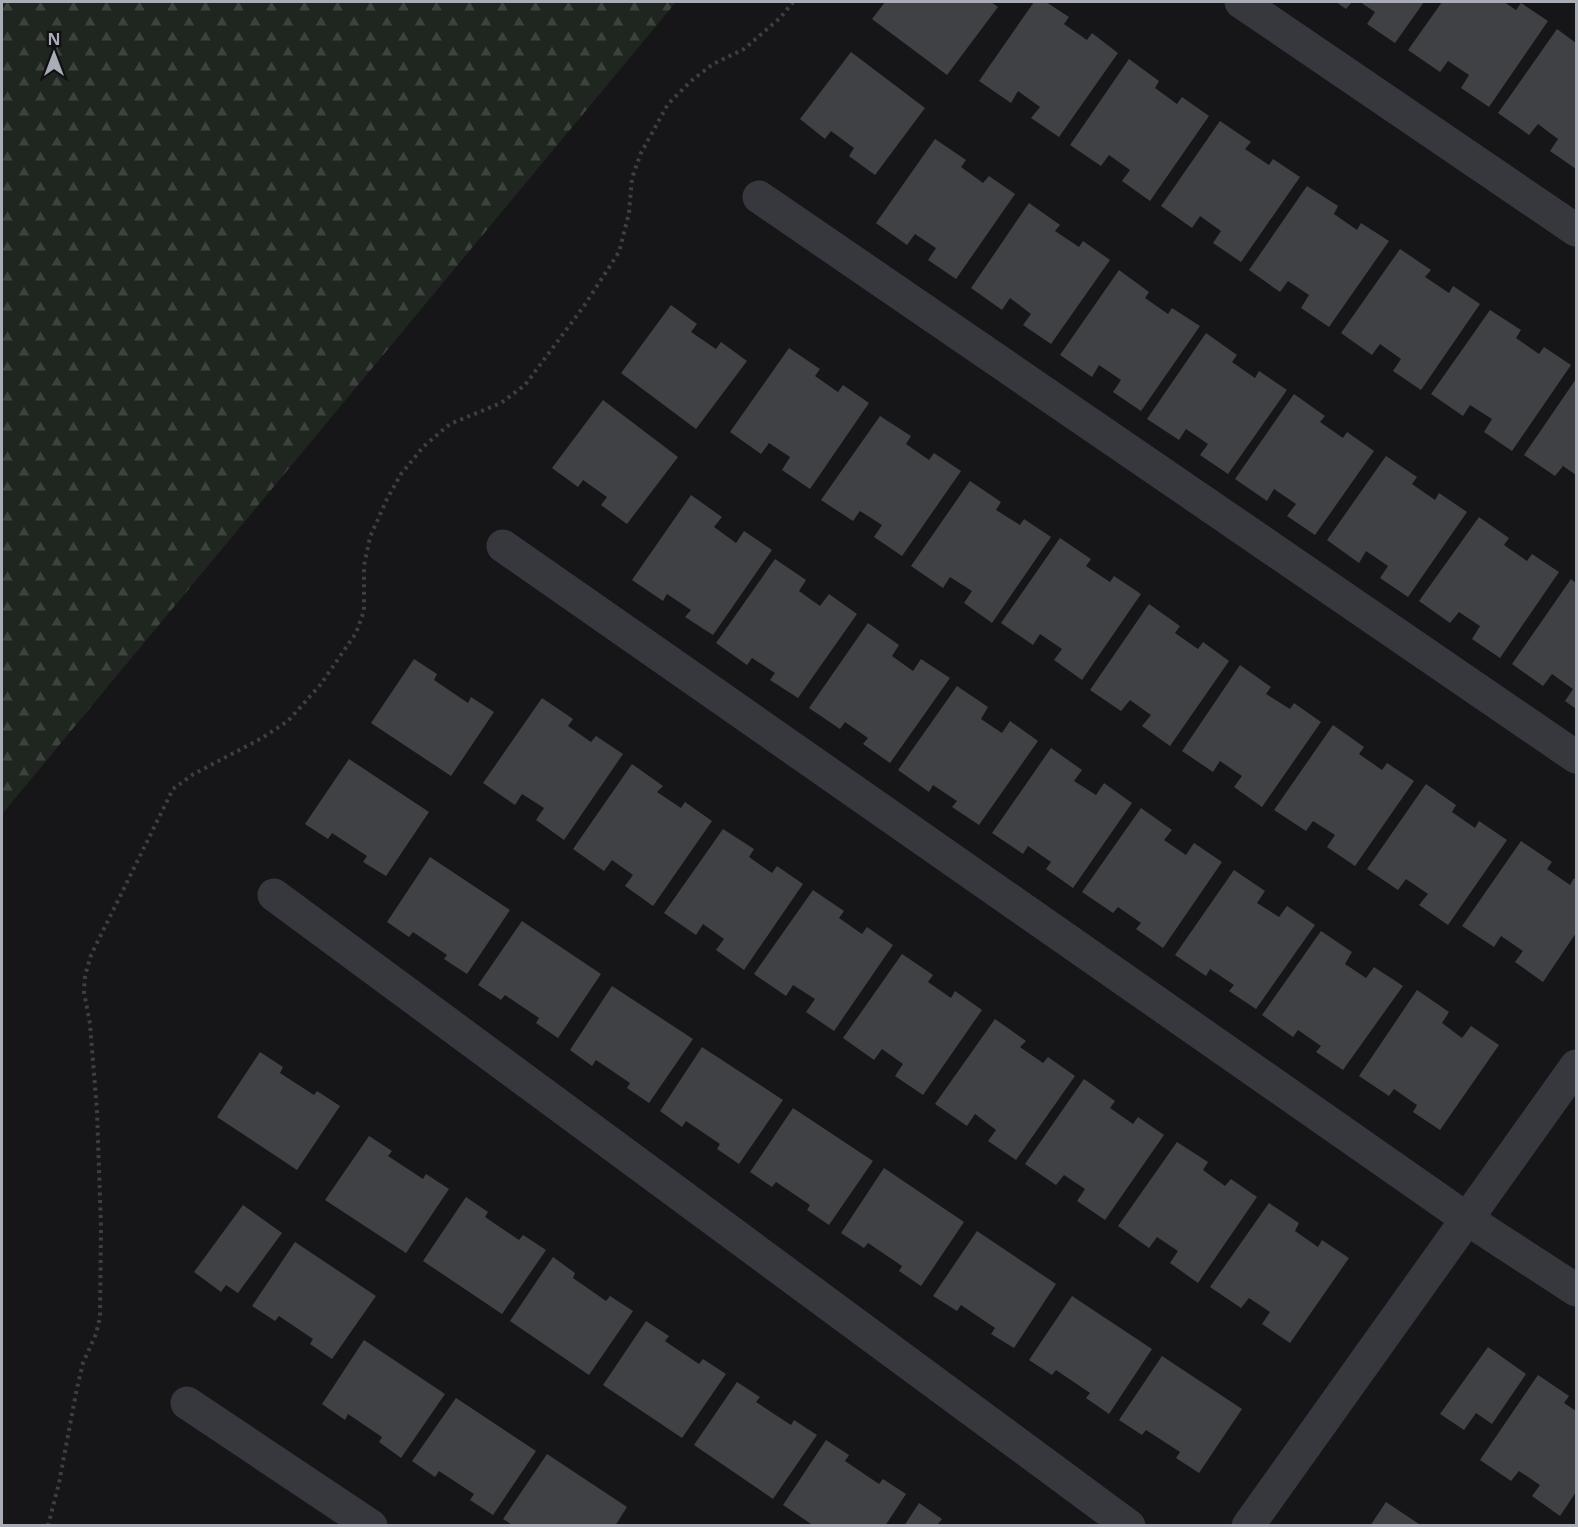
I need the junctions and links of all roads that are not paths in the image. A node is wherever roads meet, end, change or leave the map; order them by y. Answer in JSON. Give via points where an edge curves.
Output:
{"nodes":[{"id":1,"x":1241,"y":2,"type":"edge"},
{"id":2,"x":759,"y":197,"type":"dead end"},
{"id":3,"x":1576,"y":230,"type":"edge"},
{"id":4,"x":503,"y":546,"type":"dead end"},
{"id":5,"x":1576,"y":757,"type":"edge"},
{"id":6,"x":274,"y":895,"type":"dead end"},
{"id":7,"x":1576,"y":1066,"type":"edge"},
{"id":8,"x":1467,"y":1219,"type":"junction"},
{"id":9,"x":1576,"y":1290,"type":"edge"},
{"id":10,"x":187,"y":1403,"type":"dead end"},
{"id":11,"x":371,"y":1526,"type":"edge"},
{"id":12,"x":1129,"y":1526,"type":"edge"},
{"id":13,"x":1248,"y":1526,"type":"edge"}],
"edges":[{"from":1,"to":3,"type":"street"},
{"from":2,"to":5,"type":"street"},
{"from":4,"to":8,"type":"street"},
{"from":6,"to":12,"type":"street"},
{"from":7,"to":8,"type":"street"},
{"from":8,"to":9,"type":"street"},
{"from":8,"to":13,"type":"street"},
{"from":10,"to":11,"type":"street"}]}
